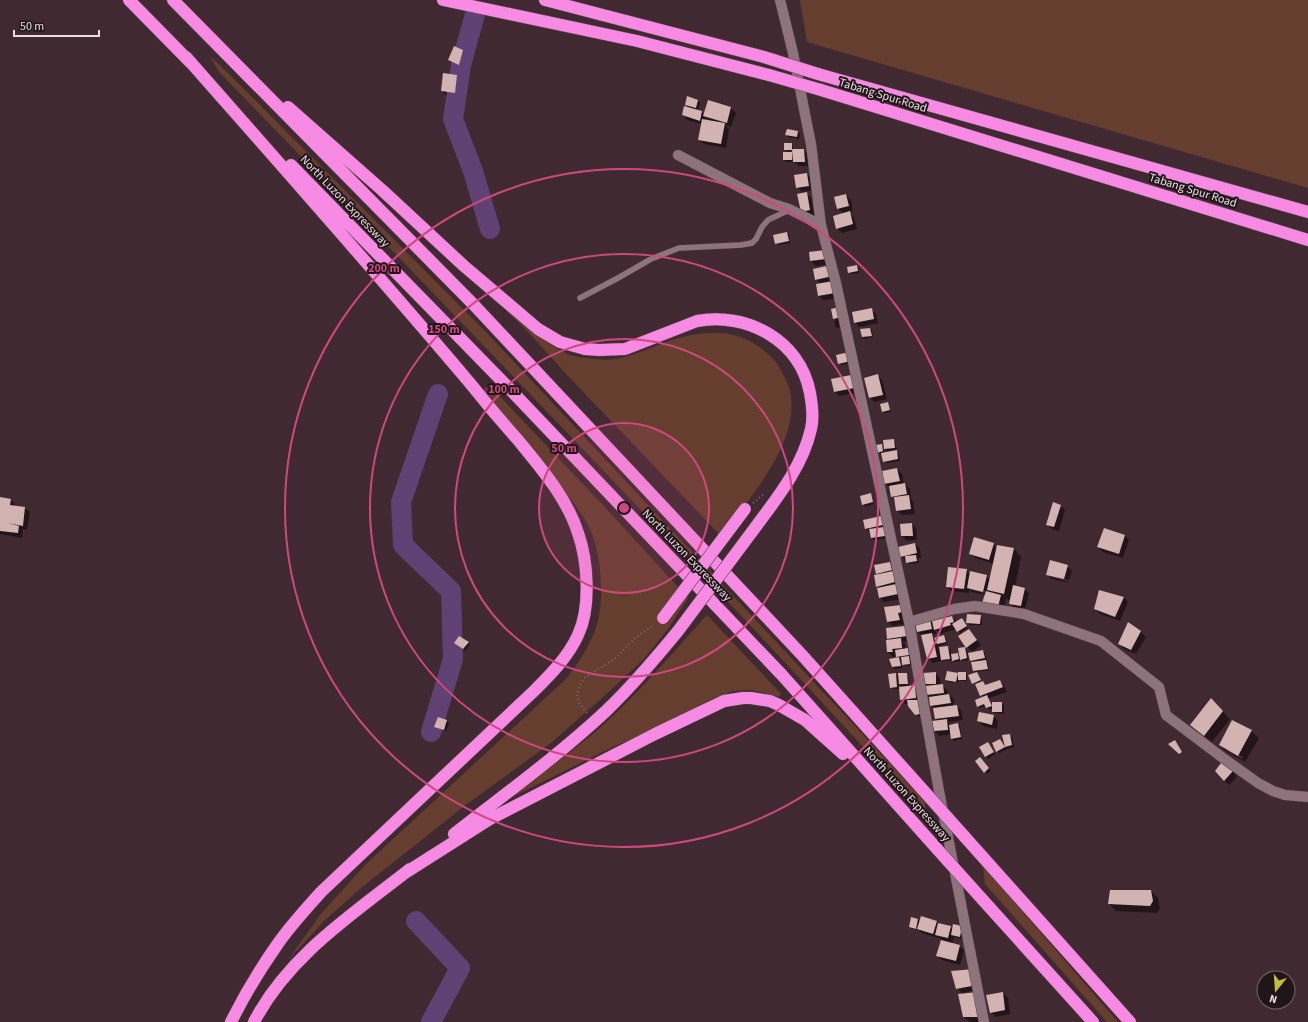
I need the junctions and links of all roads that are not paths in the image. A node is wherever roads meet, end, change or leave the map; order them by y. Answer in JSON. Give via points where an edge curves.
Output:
{"nodes":[{"id":1,"x":129,"y":0,"type":"edge"},
{"id":2,"x":173,"y":0,"type":"edge"},
{"id":3,"x":443,"y":0,"type":"edge"},
{"id":4,"x":545,"y":0,"type":"edge"},
{"id":5,"x":780,"y":0,"type":"edge"},
{"id":6,"x":203,"y":30,"type":"junction"},
{"id":7,"x":186,"y":57,"type":"junction"},
{"id":8,"x":678,"y":154,"type":"dead end"},
{"id":9,"x":789,"y":210,"type":"junction"},
{"id":10,"x":1308,"y":212,"type":"edge"},
{"id":11,"x":822,"y":225,"type":"junction"},
{"id":12,"x":1308,"y":240,"type":"edge"},
{"id":13,"x":580,"y":298,"type":"dead end"},
{"id":14,"x":745,"y":509,"type":"dead end"},
{"id":15,"x":663,"y":618,"type":"road end"},
{"id":16,"x":909,"y":622,"type":"junction"},
{"id":17,"x":1308,"y":797,"type":"edge"},
{"id":18,"x":907,"y":816,"type":"junction"},
{"id":19,"x":404,"y":873,"type":"junction"},
{"id":20,"x":230,"y":1022,"type":"edge"},
{"id":21,"x":254,"y":1022,"type":"edge"},
{"id":22,"x":984,"y":1022,"type":"edge"},
{"id":23,"x":1093,"y":1022,"type":"edge"},
{"id":24,"x":1130,"y":1022,"type":"edge"}],
"edges":[{"from":1,"to":7,"type":"highway","name":"North Luzon Expressway"},
{"from":2,"to":6,"type":"highway","name":"North Luzon Expressway"},
{"from":3,"to":12,"type":"highway","name":"Tabang Spur Road","bridge":true,"via":[[637,41],[769,75]]},
{"from":4,"to":10,"type":"highway","name":"Tabang Spur Road","bridge":true,"via":[[764,57]]},
{"from":5,"to":11,"type":"street","via":[[794,53]]},
{"from":6,"to":19,"type":"highway","bridge":true,"via":[[464,266],[538,329],[555,340],[585,349],[625,349],[696,321],[721,319],[747,324],[771,335],[791,353],[802,368],[808,383],[813,414],[811,428],[795,471],[775,502],[678,631],[628,689],[578,736]]},
{"from":6,"to":24,"type":"highway","name":"North Luzon Expressway","bridge":true,"via":[[474,305],[802,655]]},
{"from":7,"to":18,"type":"highway","name":"North Luzon Expressway","via":[[497,376],[776,669]]},
{"from":7,"to":20,"type":"highway","via":[[457,368],[538,465],[571,516],[578,533],[587,578],[581,628],[561,662],[534,691],[321,892],[277,945]]},
{"from":8,"to":9,"type":"street","via":[[770,203]]},
{"from":9,"to":11,"type":"street"},
{"from":9,"to":13,"type":"lane","via":[[768,220],[752,243],[679,248],[651,259]]},
{"from":11,"to":16,"type":"street"},
{"from":14,"to":15,"type":"highway","bridge":true},
{"from":16,"to":17,"type":"street","via":[[954,609],[975,606],[1024,614],[1101,641],[1159,687],[1166,714],[1222,758],[1273,791]]},
{"from":16,"to":22,"type":"street"},
{"from":18,"to":19,"type":"highway","via":[[805,720],[774,703],[743,698],[713,706],[580,772],[490,819]]},
{"from":18,"to":23,"type":"highway","name":"North Luzon Expressway","bridge":true},
{"from":19,"to":21,"type":"highway","via":[[294,965],[273,991]]}]}
